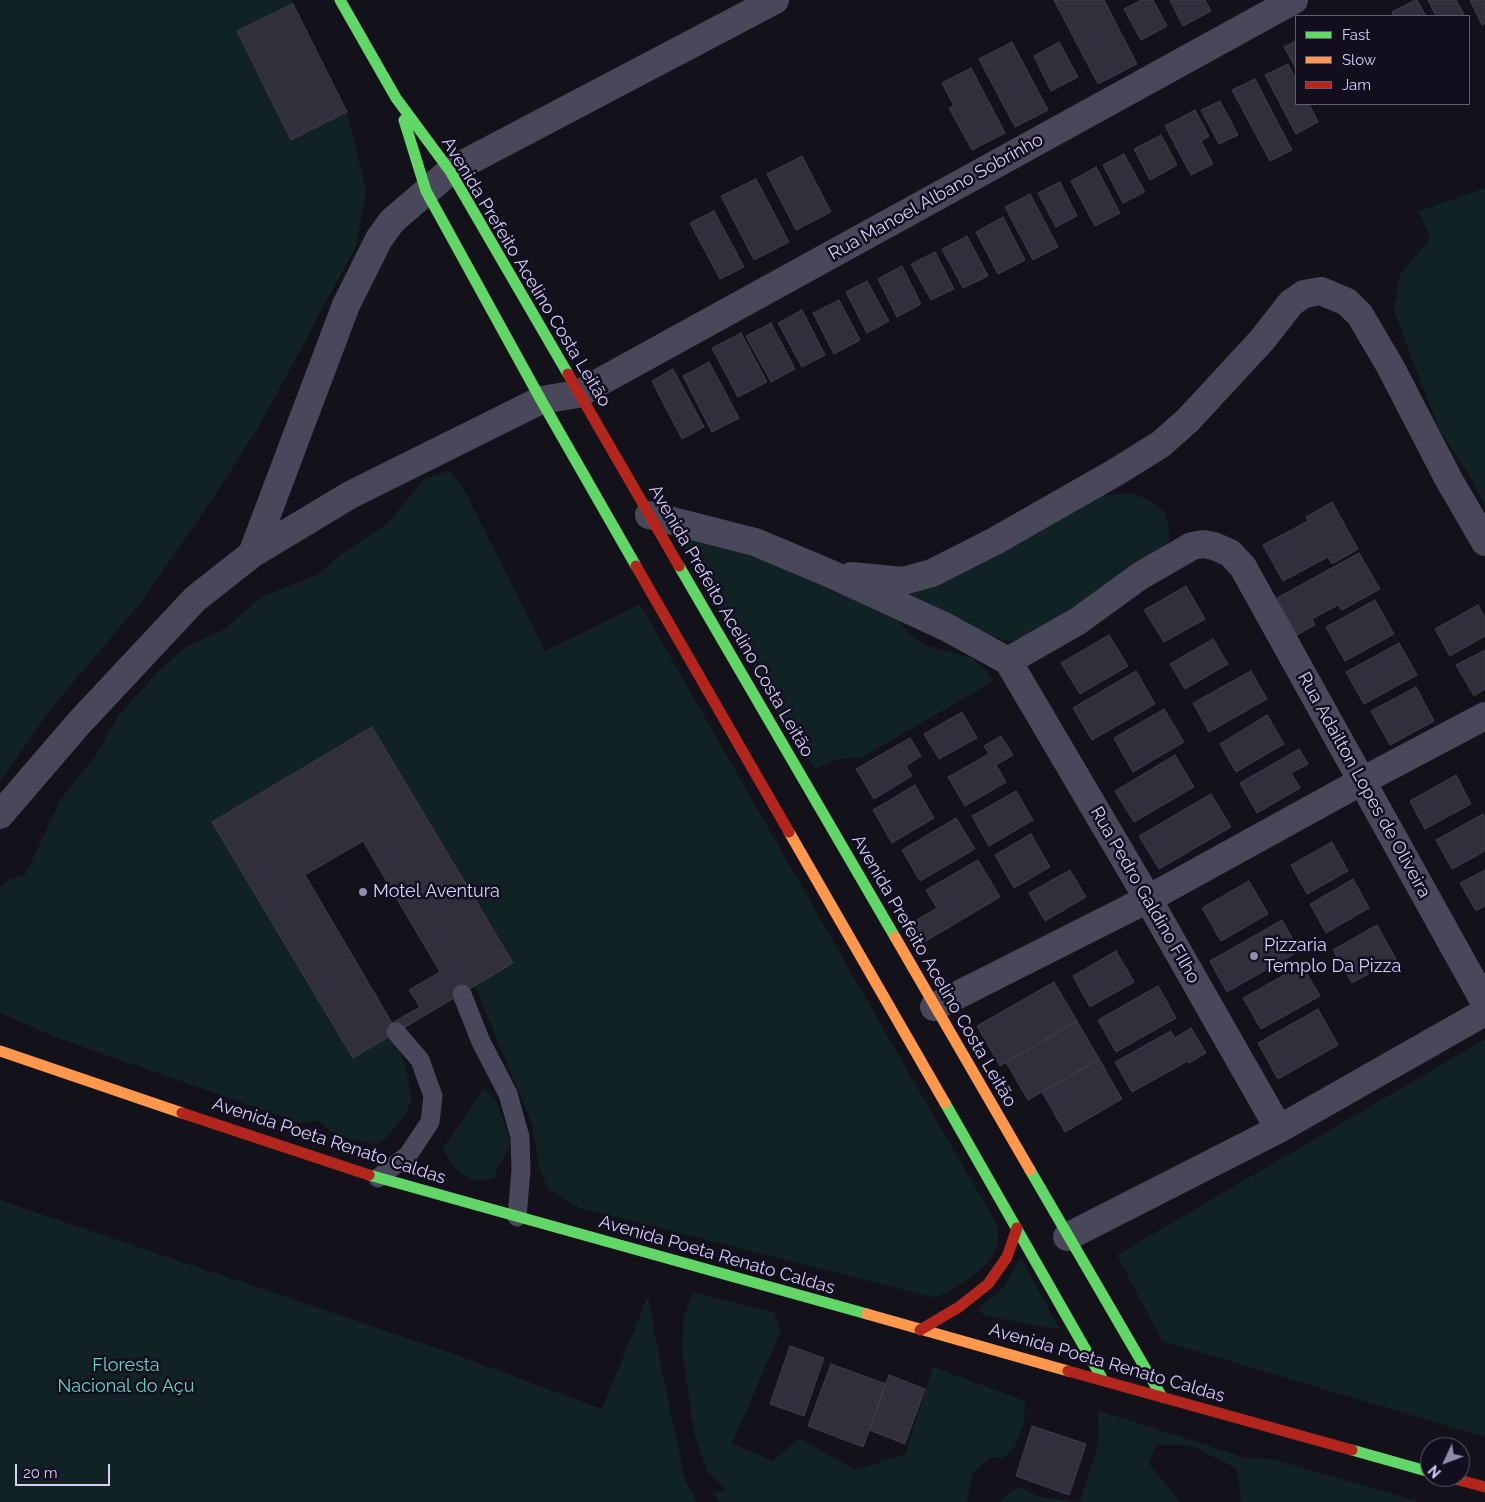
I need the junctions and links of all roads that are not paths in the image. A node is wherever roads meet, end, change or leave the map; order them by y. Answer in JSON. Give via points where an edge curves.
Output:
{"nodes":[{"id":1,"x":340,"y":0,"type":"edge"},
{"id":2,"x":775,"y":0,"type":"edge"},
{"id":3,"x":1294,"y":0,"type":"edge"},
{"id":4,"x":396,"y":98,"type":"junction"},
{"id":5,"x":450,"y":171,"type":"junction"},
{"id":6,"x":426,"y":191,"type":"junction"},
{"id":7,"x":578,"y":394,"type":"junction"},
{"id":8,"x":541,"y":400,"type":"junction"},
{"id":9,"x":649,"y":515,"type":"junction"},
{"id":10,"x":1485,"y":542,"type":"edge"},
{"id":11,"x":252,"y":554,"type":"junction"},
{"id":12,"x":831,"y":574,"type":"junction"},
{"id":13,"x":1008,"y":661,"type":"junction"},
{"id":14,"x":1485,"y":716,"type":"edge"},
{"id":15,"x":1362,"y":781,"type":"junction"},
{"id":16,"x":0,"y":815,"type":"edge"},
{"id":17,"x":1148,"y":899,"type":"junction"},
{"id":18,"x":462,"y":994,"type":"dead end"},
{"id":19,"x":1485,"y":1003,"type":"edge"},
{"id":20,"x":934,"y":1007,"type":"junction"},
{"id":21,"x":1485,"y":1012,"type":"edge"},
{"id":22,"x":396,"y":1032,"type":"dead end"},
{"id":23,"x":0,"y":1051,"type":"edge"},
{"id":24,"x":1280,"y":1129,"type":"junction"},
{"id":25,"x":378,"y":1178,"type":"junction"},
{"id":26,"x":517,"y":1217,"type":"junction"},
{"id":27,"x":1017,"y":1228,"type":"junction"},
{"id":28,"x":1068,"y":1237,"type":"junction"},
{"id":29,"x":920,"y":1330,"type":"junction"},
{"id":30,"x":1103,"y":1380,"type":"junction"},
{"id":31,"x":1162,"y":1397,"type":"junction"},
{"id":32,"x":1420,"y":1469,"type":"edge"},
{"id":33,"x":1470,"y":1483,"type":"edge"},
{"id":34,"x":1485,"y":1487,"type":"edge"}],
"edges":[{"from":1,"to":4,"type":"street"},
{"from":2,"to":5,"type":"street"},
{"from":3,"to":7,"type":"street","name":"Rua Manoel Albano Sobrinho"},
{"from":4,"to":5,"type":"street","name":"Avenida Prefeito Acelino Costa Leitão"},
{"from":4,"to":6,"type":"street","name":"Avenida Prefeito Acelino Costa Leitão"},
{"from":5,"to":6,"type":"street"},
{"from":5,"to":7,"type":"street","name":"Avenida Prefeito Acelino Costa Leitão"},
{"from":6,"to":8,"type":"street","name":"Avenida Prefeito Acelino Costa Leitão"},
{"from":6,"to":11,"type":"street","via":[[392,221],[379,239],[346,304]]},
{"from":7,"to":8,"type":"street","name":"Rua Manoel Albano Sobrinho"},
{"from":7,"to":9,"type":"street","name":"Avenida Prefeito Acelino Costa Leitão"},
{"from":8,"to":11,"type":"street","name":"Rua Manoel Albano Sobrinho","via":[[350,495]]},
{"from":8,"to":27,"type":"street","name":"Avenida Prefeito Acelino Costa Leitão","via":[[864,952]]},
{"from":9,"to":12,"type":"street","via":[[755,542]]},
{"from":9,"to":20,"type":"street","name":"Avenida Prefeito Acelino Costa Leitão","via":[[891,941]]},
{"from":10,"to":12,"type":"street","via":[[1360,315],[1347,302],[1321,291],[1304,294],[1291,303],[1262,340],[1188,420],[1161,444],[1091,488],[932,573],[903,581]]},
{"from":11,"to":16,"type":"street","name":"Rua Manoel Albano Sobrinho","via":[[195,599],[79,723]]},
{"from":12,"to":13,"type":"street","via":[[946,627]]},
{"from":13,"to":15,"type":"street","name":"Rua Adailton Lopes de Oliveira","via":[[1078,622],[1140,576],[1192,546],[1214,546],[1230,553],[1243,567]]},
{"from":13,"to":17,"type":"street","name":"Rua Pedro Galdino FIlho"},
{"from":14,"to":15,"type":"street"},
{"from":15,"to":17,"type":"street"},
{"from":15,"to":19,"type":"street","name":"Rua Adailton Lopes de Oliveira"},
{"from":17,"to":20,"type":"street"},
{"from":17,"to":24,"type":"street","name":"Rua Pedro Galdino FIlho"},
{"from":18,"to":26,"type":"lane","via":[[481,1042],[508,1094],[520,1137]]},
{"from":20,"to":28,"type":"street","name":"Avenida Prefeito Acelino Costa Leitão"},
{"from":21,"to":24,"type":"street"},
{"from":22,"to":25,"type":"lane","via":[[420,1060],[433,1096],[430,1122],[408,1155]]},
{"from":23,"to":25,"type":"street","name":"Avenida Poeta Renato Caldas"},
{"from":24,"to":28,"type":"street"},
{"from":25,"to":26,"type":"street","name":"Avenida Poeta Renato Caldas"},
{"from":26,"to":29,"type":"street","name":"Avenida Poeta Renato Caldas"},
{"from":27,"to":29,"type":"street","via":[[1007,1258],[988,1284],[959,1307]]},
{"from":27,"to":30,"type":"street","name":"Avenida Prefeito Acelino Costa Leitão"},
{"from":28,"to":31,"type":"street","name":"Avenida Prefeito Acelino Costa Leitão"},
{"from":29,"to":30,"type":"street","name":"Avenida Poeta Renato Caldas"},
{"from":30,"to":31,"type":"street","name":"Avenida Poeta Renato Caldas"},
{"from":31,"to":32,"type":"street","name":"Avenida Poeta Renato Caldas"},
{"from":33,"to":34,"type":"street"}]}
